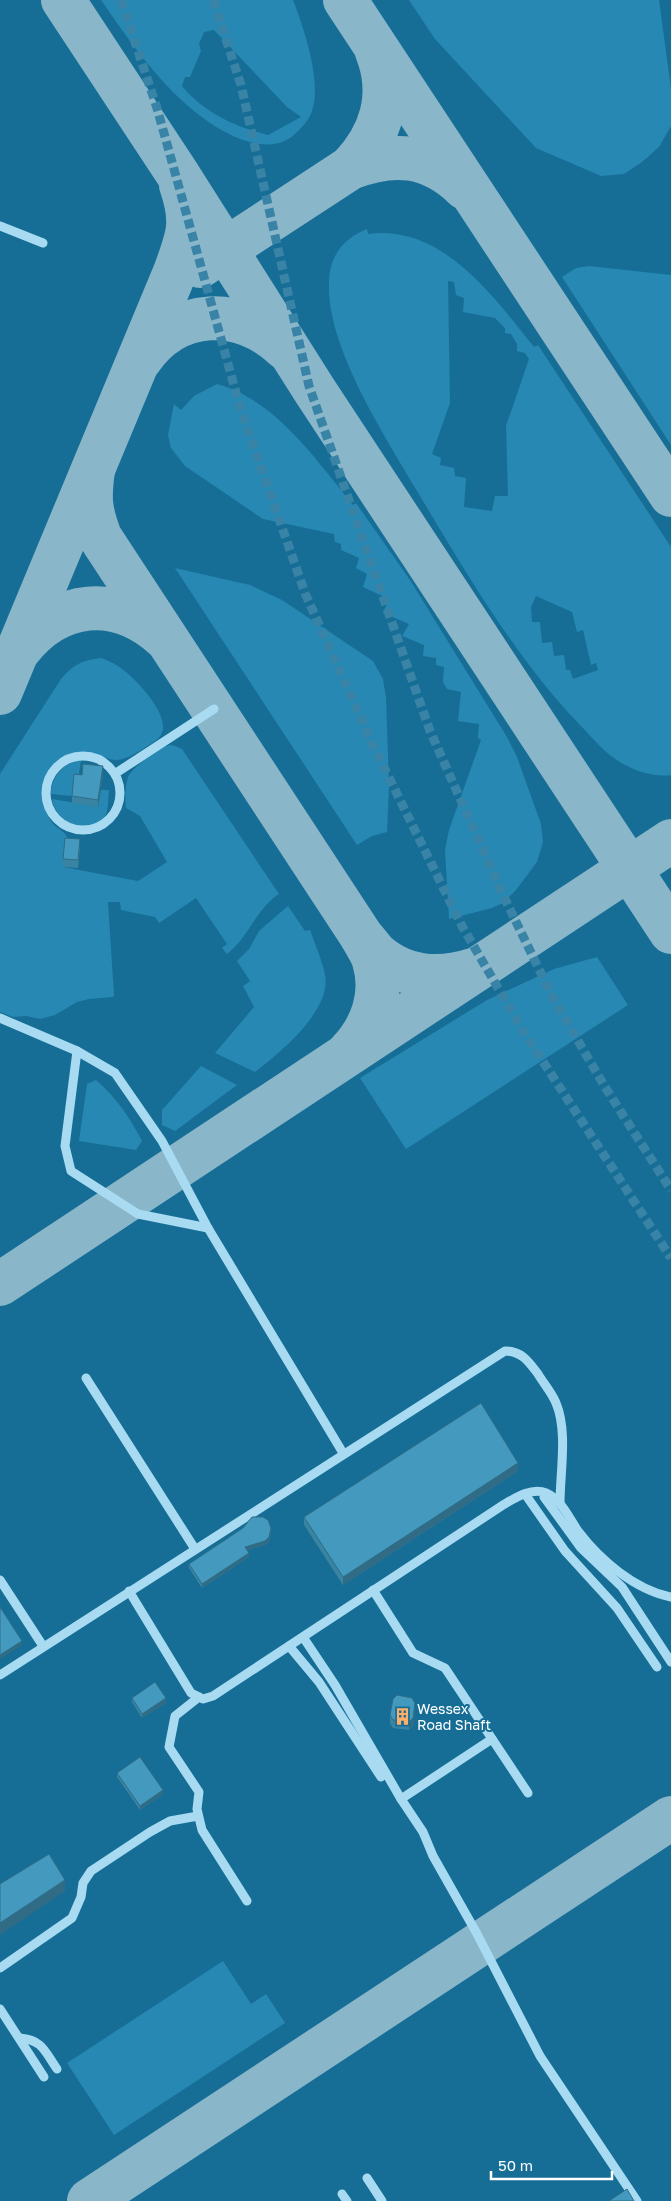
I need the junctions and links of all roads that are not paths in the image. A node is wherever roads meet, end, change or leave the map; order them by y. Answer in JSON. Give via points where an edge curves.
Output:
{"nodes":[{"id":1,"x":0,"y":226,"type":"edge"},
{"id":2,"x":42,"y":243,"type":"dead end"},
{"id":3,"x":214,"y":709,"type":"dead end"},
{"id":4,"x":116,"y":773,"type":"junction"},
{"id":5,"x":0,"y":1018,"type":"edge"},
{"id":6,"x":77,"y":1050,"type":"junction"},
{"id":7,"x":208,"y":1228,"type":"junction"},
{"id":8,"x":86,"y":1378,"type":"dead end"},
{"id":9,"x":343,"y":1453,"type":"junction"},
{"id":10,"x":529,"y":1493,"type":"junction"},
{"id":11,"x":560,"y":1503,"type":"junction"},
{"id":12,"x":195,"y":1549,"type":"junction"},
{"id":13,"x":0,"y":1580,"type":"edge"},
{"id":14,"x":129,"y":1590,"type":"junction"},
{"id":15,"x":374,"y":1590,"type":"junction"},
{"id":16,"x":671,"y":1597,"type":"edge"},
{"id":17,"x":303,"y":1637,"type":"junction"},
{"id":18,"x":43,"y":1646,"type":"junction"},
{"id":19,"x":289,"y":1646,"type":"junction"},
{"id":20,"x":671,"y":1662,"type":"edge"},
{"id":21,"x":657,"y":1667,"type":"dead end"},
{"id":22,"x":0,"y":1675,"type":"edge"},
{"id":23,"x":199,"y":1697,"type":"junction"},
{"id":24,"x":492,"y":1739,"type":"junction"},
{"id":25,"x":528,"y":1792,"type":"dead end"},
{"id":26,"x":400,"y":1799,"type":"junction"},
{"id":27,"x":198,"y":1816,"type":"junction"},
{"id":28,"x":412,"y":1823,"type":"dead end"},
{"id":29,"x":247,"y":1901,"type":"dead end"},
{"id":30,"x":0,"y":1968,"type":"edge"},
{"id":31,"x":0,"y":2009,"type":"edge"},
{"id":32,"x":20,"y":2038,"type":"junction"},
{"id":33,"x":56,"y":2069,"type":"dead end"},
{"id":34,"x":44,"y":2077,"type":"dead end"},
{"id":35,"x":367,"y":2178,"type":"dead end"},
{"id":36,"x":382,"y":2201,"type":"edge"},
{"id":37,"x":636,"y":2201,"type":"edge"}],
"edges":[{"from":1,"to":2,"type":"lane"},
{"from":3,"to":4,"type":"lane"},
{"from":4,"to":4,"type":"lane","via":[[102,761],[84,755],[61,764],[48,782],[46,795],[53,815],[62,824],[76,830],[93,830],[101,826],[116,808],[119,780]]},
{"from":5,"to":6,"type":"lane"},
{"from":6,"to":7,"type":"lane","via":[[115,1074],[162,1141]]},
{"from":6,"to":7,"type":"lane","via":[[65,1146],[71,1171],[138,1214]]},
{"from":7,"to":9,"type":"lane"},
{"from":8,"to":12,"type":"lane"},
{"from":9,"to":11,"type":"lane","via":[[492,1357],[512,1351],[529,1362],[560,1413],[563,1445]]},
{"from":9,"to":12,"type":"lane"},
{"from":10,"to":11,"type":"lane","via":[[546,1492]]},
{"from":10,"to":15,"type":"lane","via":[[503,1505]]},
{"from":10,"to":20,"type":"lane","via":[[542,1495],[550,1503],[593,1562],[622,1587]]},
{"from":10,"to":21,"type":"lane","via":[[565,1550],[617,1608]]},
{"from":11,"to":16,"type":"lane","via":[[605,1560],[636,1583]]},
{"from":12,"to":14,"type":"lane"},
{"from":13,"to":18,"type":"lane"},
{"from":14,"to":18,"type":"lane"},
{"from":14,"to":23,"type":"lane","via":[[191,1693]]},
{"from":15,"to":17,"type":"lane"},
{"from":15,"to":24,"type":"lane","via":[[413,1653],[445,1668]]},
{"from":17,"to":19,"type":"lane"},
{"from":17,"to":26,"type":"lane"},
{"from":18,"to":22,"type":"lane"},
{"from":19,"to":23,"type":"lane","via":[[213,1696]]},
{"from":19,"to":28,"type":"lane","via":[[319,1682]]},
{"from":23,"to":27,"type":"lane","via":[[175,1716],[168,1743],[199,1792]]},
{"from":24,"to":25,"type":"lane"},
{"from":24,"to":26,"type":"lane"},
{"from":26,"to":37,"type":"lane","via":[[423,1832],[540,2056]]},
{"from":27,"to":29,"type":"lane","via":[[206,1839]]},
{"from":27,"to":30,"type":"lane","via":[[170,1821],[91,1871],[83,1883],[72,1918]]},
{"from":31,"to":32,"type":"lane"},
{"from":32,"to":33,"type":"lane","via":[[40,2043]]},
{"from":32,"to":34,"type":"lane"},
{"from":35,"to":36,"type":"lane"}]}
